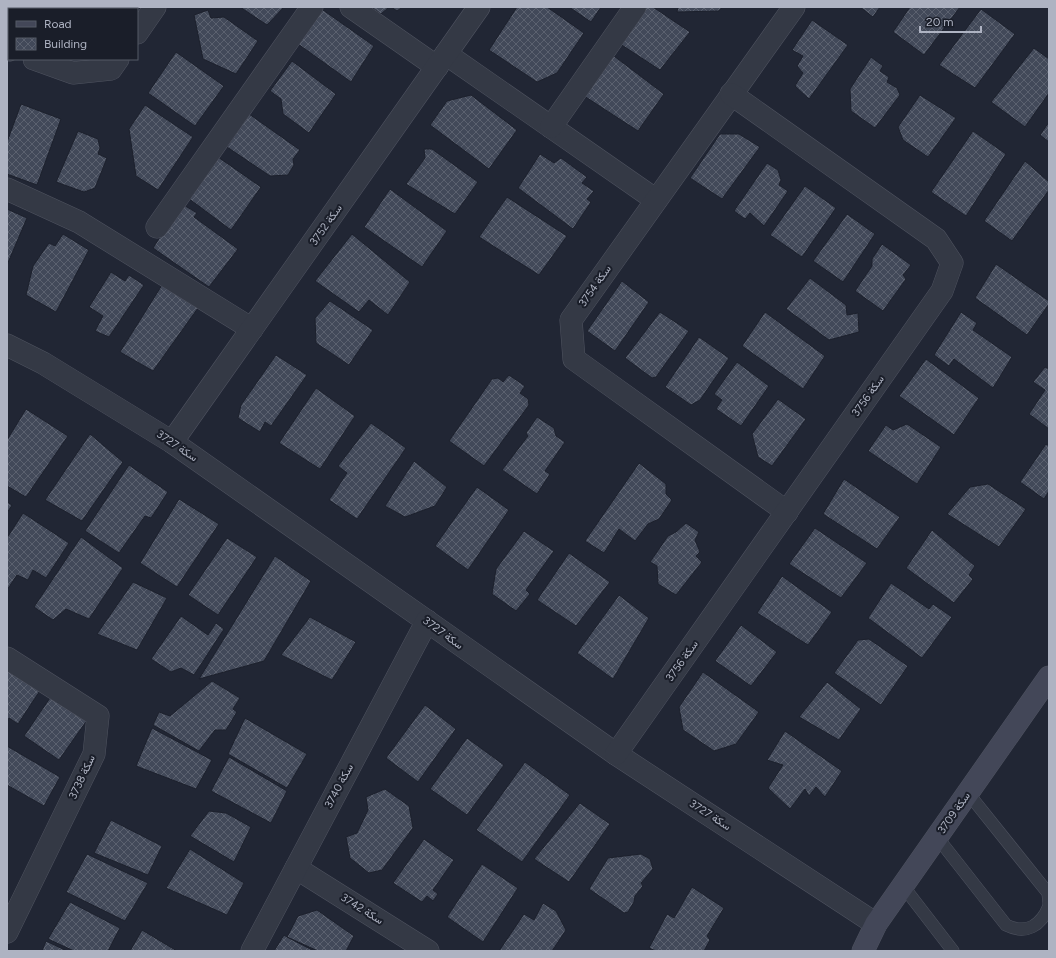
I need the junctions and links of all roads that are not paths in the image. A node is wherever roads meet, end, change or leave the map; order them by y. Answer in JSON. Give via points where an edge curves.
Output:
{"nodes":[{"id":1,"x":156,"y":7,"type":"edge"},
{"id":2,"x":312,"y":7,"type":"edge"},
{"id":3,"x":351,"y":7,"type":"edge"},
{"id":4,"x":479,"y":7,"type":"edge"},
{"id":5,"x":635,"y":7,"type":"edge"},
{"id":6,"x":794,"y":7,"type":"edge"},
{"id":7,"x":138,"y":32,"type":"edge"},
{"id":8,"x":37,"y":60,"type":"edge"},
{"id":9,"x":117,"y":60,"type":"edge"},
{"id":10,"x":442,"y":61,"type":"junction"},
{"id":11,"x":731,"y":94,"type":"junction"},
{"id":12,"x":551,"y":127,"type":"junction"},
{"id":13,"x":7,"y":189,"type":"edge"},
{"id":14,"x":656,"y":200,"type":"junction"},
{"id":15,"x":157,"y":227,"type":"dead end"},
{"id":16,"x":252,"y":329,"type":"junction"},
{"id":17,"x":7,"y":345,"type":"edge"},
{"id":18,"x":172,"y":442,"type":"junction"},
{"id":19,"x":787,"y":512,"type":"junction"},
{"id":20,"x":427,"y":621,"type":"junction"},
{"id":21,"x":7,"y":658,"type":"edge"},
{"id":22,"x":1049,"y":677,"type":"edge"},
{"id":23,"x":616,"y":754,"type":"junction"},
{"id":24,"x":968,"y":793,"type":"junction"},
{"id":25,"x":937,"y":837,"type":"junction"},
{"id":26,"x":296,"y":868,"type":"junction"},
{"id":27,"x":903,"y":886,"type":"junction"},
{"id":28,"x":1049,"y":905,"type":"edge"},
{"id":29,"x":876,"y":924,"type":"junction"},
{"id":30,"x":7,"y":932,"type":"edge"},
{"id":31,"x":866,"y":949,"type":"edge"},
{"id":32,"x":252,"y":951,"type":"edge"},
{"id":33,"x":428,"y":951,"type":"edge"},
{"id":34,"x":954,"y":951,"type":"edge"}],
"edges":[{"from":1,"to":7,"type":"street"},
{"from":2,"to":15,"type":"street"},
{"from":3,"to":10,"type":"street"},
{"from":4,"to":10,"type":"street","name":"سكة 3752"},
{"from":5,"to":12,"type":"street"},
{"from":6,"to":11,"type":"street","name":"سكة 3754"},
{"from":8,"to":9,"type":"street","via":[[73,74],[110,69]]},
{"from":10,"to":12,"type":"street"},
{"from":10,"to":16,"type":"street","name":"سكة 3752"},
{"from":11,"to":14,"type":"street","name":"سكة 3754"},
{"from":11,"to":19,"type":"street","name":"سكة 3756","via":[[936,239],[952,263],[942,291]]},
{"from":12,"to":14,"type":"street"},
{"from":13,"to":16,"type":"street","via":[[79,222]]},
{"from":14,"to":19,"type":"street","name":"سكة 3754","via":[[571,320],[574,359]]},
{"from":16,"to":18,"type":"street","name":"سكة 3752"},
{"from":17,"to":18,"type":"street","name":"سكة 3727","via":[[43,363]]},
{"from":18,"to":20,"type":"street","name":"سكة 3727"},
{"from":19,"to":23,"type":"street","name":"سكة 3756"},
{"from":20,"to":23,"type":"street","name":"سكة 3727"},
{"from":20,"to":26,"type":"street","name":"سكة 3740"},
{"from":21,"to":30,"type":"street","name":"سكة 3738","via":[[98,716],[94,754]]},
{"from":22,"to":24,"type":"street","name":"سكة 3709"},
{"from":23,"to":29,"type":"street","name":"سكة 3727"},
{"from":24,"to":25,"type":"street","name":"سكة 3709"},
{"from":24,"to":28,"type":"lane","via":[[1048,893]]},
{"from":25,"to":27,"type":"street","name":"سكة 3709"},
{"from":25,"to":28,"type":"lane","via":[[1006,925],[1016,930],[1031,928],[1045,916]]},
{"from":26,"to":32,"type":"street","name":"سكة 3740"},
{"from":26,"to":33,"type":"street","name":"سكة 3742"},
{"from":27,"to":29,"type":"street","name":"سكة 3709"},
{"from":27,"to":34,"type":"lane"},
{"from":29,"to":31,"type":"street","name":"سكة 3709"}]}
